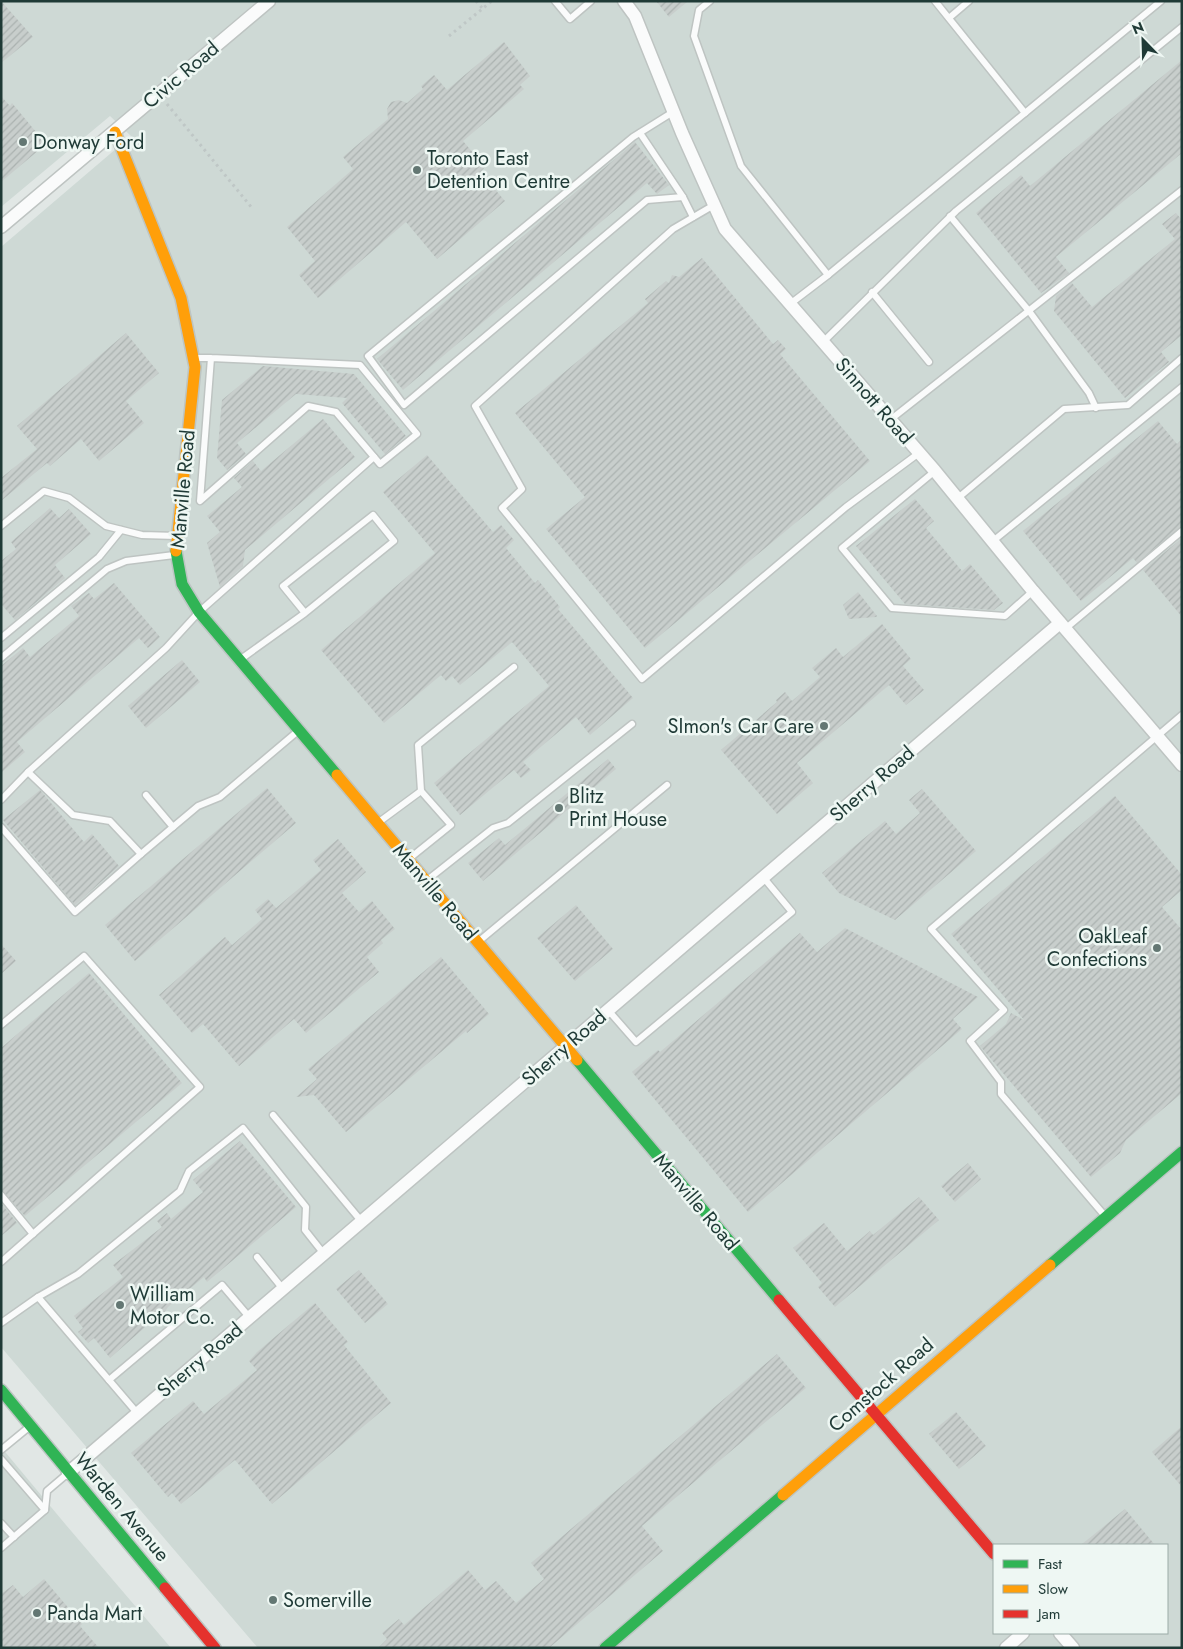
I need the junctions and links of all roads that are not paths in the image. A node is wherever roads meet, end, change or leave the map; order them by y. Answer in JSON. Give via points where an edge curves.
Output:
{"nodes":[{"id":1,"x":269,"y":1,"type":"edge"},
{"id":2,"x":555,"y":1,"type":"edge"},
{"id":3,"x":591,"y":1,"type":"edge"},
{"id":4,"x":624,"y":1,"type":"edge"},
{"id":5,"x":710,"y":1,"type":"edge"},
{"id":6,"x":935,"y":1,"type":"edge"},
{"id":7,"x":969,"y":1,"type":"edge"},
{"id":8,"x":1161,"y":1,"type":"edge"},
{"id":9,"x":949,"y":18,"type":"junction"},
{"id":10,"x":1182,"y":27,"type":"edge"},
{"id":11,"x":673,"y":112,"type":"junction"},
{"id":12,"x":1025,"y":113,"type":"junction"},
{"id":13,"x":115,"y":132,"type":"junction"},
{"id":14,"x":640,"y":133,"type":"junction"},
{"id":15,"x":1182,"y":190,"type":"edge"},
{"id":16,"x":683,"y":198,"type":"junction"},
{"id":17,"x":714,"y":204,"type":"junction"},
{"id":18,"x":950,"y":216,"type":"junction"},
{"id":19,"x":694,"y":217,"type":"junction"},
{"id":20,"x":1,"y":227,"type":"edge"},
{"id":21,"x":828,"y":275,"type":"junction"},
{"id":22,"x":872,"y":292,"type":"junction"},
{"id":23,"x":790,"y":304,"type":"junction"},
{"id":24,"x":1029,"y":311,"type":"junction"},
{"id":25,"x":823,"y":342,"type":"junction"},
{"id":26,"x":193,"y":358,"type":"junction"},
{"id":27,"x":211,"y":358,"type":"junction"},
{"id":28,"x":1182,"y":358,"type":"edge"},
{"id":29,"x":929,"y":362,"type":"dead end"},
{"id":30,"x":1182,"y":387,"type":"edge"},
{"id":31,"x":1096,"y":408,"type":"junction"},
{"id":32,"x":890,"y":420,"type":"junction"},
{"id":33,"x":919,"y":453,"type":"junction"},
{"id":34,"x":374,"y":457,"type":"junction"},
{"id":35,"x":935,"y":471,"type":"junction"},
{"id":36,"x":958,"y":498,"type":"junction"},
{"id":37,"x":1,"y":526,"type":"edge"},
{"id":38,"x":121,"y":530,"type":"junction"},
{"id":39,"x":1182,"y":531,"type":"edge"},
{"id":40,"x":176,"y":536,"type":"junction"},
{"id":41,"x":993,"y":541,"type":"junction"},
{"id":42,"x":176,"y":555,"type":"junction"},
{"id":43,"x":1033,"y":591,"type":"junction"},
{"id":44,"x":200,"y":612,"type":"junction"},
{"id":45,"x":305,"y":613,"type":"junction"},
{"id":46,"x":1063,"y":626,"type":"junction"},
{"id":47,"x":1,"y":638,"type":"edge"},
{"id":48,"x":1,"y":658,"type":"edge"},
{"id":49,"x":240,"y":660,"type":"junction"},
{"id":50,"x":514,"y":668,"type":"dead end"},
{"id":51,"x":1182,"y":715,"type":"edge"},
{"id":52,"x":632,"y":724,"type":"dead end"},
{"id":53,"x":298,"y":730,"type":"junction"},
{"id":54,"x":1156,"y":735,"type":"junction"},
{"id":55,"x":1182,"y":765,"type":"edge"},
{"id":56,"x":28,"y":772,"type":"junction"},
{"id":57,"x":667,"y":785,"type":"dead end"},
{"id":58,"x":421,"y":791,"type":"junction"},
{"id":59,"x":146,"y":795,"type":"dead end"},
{"id":60,"x":1,"y":800,"type":"edge"},
{"id":61,"x":377,"y":824,"type":"junction"},
{"id":62,"x":1,"y":827,"type":"edge"},
{"id":63,"x":173,"y":827,"type":"junction"},
{"id":64,"x":141,"y":854,"type":"junction"},
{"id":65,"x":407,"y":860,"type":"junction"},
{"id":66,"x":763,"y":877,"type":"junction"},
{"id":67,"x":426,"y":882,"type":"junction"},
{"id":68,"x":477,"y":943,"type":"junction"},
{"id":69,"x":608,"y":1010,"type":"junction"},
{"id":70,"x":1,"y":1025,"type":"edge"},
{"id":71,"x":566,"y":1046,"type":"junction"},
{"id":72,"x":273,"y":1115,"type":"dead end"},
{"id":73,"x":1182,"y":1152,"type":"edge"},
{"id":74,"x":1,"y":1195,"type":"edge"},
{"id":75,"x":1106,"y":1217,"type":"junction"},
{"id":76,"x":362,"y":1222,"type":"junction"},
{"id":77,"x":33,"y":1234,"type":"junction"},
{"id":78,"x":324,"y":1255,"type":"junction"},
{"id":79,"x":257,"y":1256,"type":"dead end"},
{"id":80,"x":1,"y":1262,"type":"edge"},
{"id":81,"x":283,"y":1289,"type":"junction"},
{"id":82,"x":38,"y":1297,"type":"junction"},
{"id":83,"x":250,"y":1318,"type":"junction"},
{"id":84,"x":1,"y":1323,"type":"edge"},
{"id":85,"x":109,"y":1380,"type":"junction"},
{"id":86,"x":1,"y":1390,"type":"edge"},
{"id":87,"x":876,"y":1413,"type":"junction"},
{"id":88,"x":138,"y":1414,"type":"junction"},
{"id":89,"x":31,"y":1426,"type":"junction"},
{"id":90,"x":1,"y":1450,"type":"edge"},
{"id":91,"x":1,"y":1460,"type":"edge"},
{"id":92,"x":68,"y":1473,"type":"junction"},
{"id":93,"x":45,"y":1510,"type":"junction"},
{"id":94,"x":1,"y":1523,"type":"edge"},
{"id":95,"x":14,"y":1537,"type":"junction"},
{"id":96,"x":1,"y":1548,"type":"edge"},
{"id":97,"x":993,"y":1553,"type":"edge"},
{"id":98,"x":1022,"y":1634,"type":"edge"},
{"id":99,"x":1061,"y":1634,"type":"edge"},
{"id":100,"x":215,"y":1648,"type":"edge"},
{"id":101,"x":605,"y":1648,"type":"edge"},
{"id":102,"x":1006,"y":1648,"type":"edge"},
{"id":103,"x":1073,"y":1648,"type":"edge"}],
"edges":[{"from":1,"to":13,"type":"street","name":"Civic Road"},
{"from":2,"to":3,"type":"lane","via":[[570,19]]},
{"from":4,"to":11,"type":"street","name":"Sinnott Road","via":[[634,16]]},
{"from":5,"to":21,"type":"lane","via":[[700,10],[694,36],[741,166]]},
{"from":6,"to":9,"type":"lane"},
{"from":7,"to":9,"type":"lane"},
{"from":8,"to":12,"type":"lane"},
{"from":9,"to":12,"type":"lane"},
{"from":10,"to":18,"type":"lane"},
{"from":11,"to":14,"type":"lane"},
{"from":11,"to":17,"type":"street","name":"Sinnott Road"},
{"from":12,"to":21,"type":"lane"},
{"from":13,"to":20,"type":"street","name":"Civic Road"},
{"from":13,"to":26,"type":"street","name":"Manville Road","via":[[181,298]]},
{"from":14,"to":16,"type":"lane"},
{"from":14,"to":16,"type":"lane","via":[[368,356],[371,362],[404,405],[648,200]]},
{"from":15,"to":24,"type":"lane"},
{"from":16,"to":19,"type":"lane"},
{"from":17,"to":19,"type":"lane"},
{"from":17,"to":23,"type":"street","name":"Sinnott Road","via":[[725,229]]},
{"from":18,"to":22,"type":"lane"},
{"from":18,"to":24,"type":"lane"},
{"from":19,"to":33,"type":"lane","via":[[673,229],[475,406],[522,489],[502,508],[642,679],[846,508]]},
{"from":21,"to":23,"type":"lane"},
{"from":22,"to":25,"type":"lane"},
{"from":22,"to":29,"type":"lane"},
{"from":23,"to":25,"type":"street","name":"Sinnott Road"},
{"from":24,"to":31,"type":"lane","via":[[1089,393]]},
{"from":24,"to":32,"type":"lane"},
{"from":25,"to":32,"type":"street","name":"Sinnott Road"},
{"from":26,"to":27,"type":"lane"},
{"from":26,"to":40,"type":"street","name":"Manville Road","via":[[195,367]]},
{"from":27,"to":34,"type":"lane","via":[[360,365],[417,434],[380,464]]},
{"from":27,"to":34,"type":"lane","via":[[200,501],[308,406],[336,412]]},
{"from":28,"to":31,"type":"lane","via":[[1128,405]]},
{"from":30,"to":41,"type":"lane"},
{"from":31,"to":36,"type":"lane","via":[[1064,409]]},
{"from":32,"to":33,"type":"street","name":"Sinnott Road"},
{"from":33,"to":35,"type":"street","name":"Sinnott Road"},
{"from":34,"to":44,"type":"lane"},
{"from":35,"to":36,"type":"street","name":"Sinnott Road"},
{"from":35,"to":43,"type":"lane","via":[[842,548],[892,608],[1005,616]]},
{"from":36,"to":41,"type":"street","name":"Sinnott Road"},
{"from":37,"to":38,"type":"lane","via":[[44,491],[69,498],[106,526]]},
{"from":38,"to":40,"type":"lane","via":[[142,535]]},
{"from":38,"to":47,"type":"lane","via":[[99,558]]},
{"from":39,"to":46,"type":"lane"},
{"from":40,"to":42,"type":"street","name":"Manville Road"},
{"from":41,"to":43,"type":"street","name":"Sinnott Road"},
{"from":42,"to":44,"type":"street","name":"Manville Road","via":[[182,584]]},
{"from":42,"to":48,"type":"lane","via":[[126,561],[108,569]]},
{"from":43,"to":46,"type":"street","name":"Sinnott Road"},
{"from":44,"to":49,"type":"street","name":"Manville Road"},
{"from":44,"to":56,"type":"lane","via":[[166,648]]},
{"from":45,"to":45,"type":"lane","via":[[394,541],[373,515],[283,586]]},
{"from":45,"to":49,"type":"lane"},
{"from":46,"to":54,"type":"street","name":"Sinnott Road"},
{"from":46,"to":66,"type":"street","name":"Sherry Road"},
{"from":49,"to":53,"type":"street","name":"Manville Road"},
{"from":50,"to":58,"type":"lane","via":[[418,745]]},
{"from":51,"to":54,"type":"lane"},
{"from":52,"to":67,"type":"lane","via":[[508,823],[493,828]]},
{"from":53,"to":61,"type":"street","name":"Manville Road"},
{"from":53,"to":63,"type":"lane","via":[[220,797],[198,806]]},
{"from":54,"to":55,"type":"street","name":"Sinnott Road"},
{"from":54,"to":75,"type":"lane","via":[[931,929],[1004,1010],[970,1041],[1002,1082],[1001,1094]]},
{"from":56,"to":60,"type":"lane"},
{"from":56,"to":64,"type":"lane","via":[[73,815],[110,821]]},
{"from":57,"to":68,"type":"lane"},
{"from":58,"to":61,"type":"lane"},
{"from":58,"to":65,"type":"lane","via":[[451,825]]},
{"from":59,"to":63,"type":"lane"},
{"from":61,"to":65,"type":"street","name":"Manville Road"},
{"from":62,"to":64,"type":"lane","via":[[75,912]]},
{"from":63,"to":64,"type":"lane"},
{"from":65,"to":67,"type":"street","name":"Manville Road"},
{"from":66,"to":69,"type":"street","name":"Sherry Road"},
{"from":66,"to":69,"type":"lane","via":[[792,912],[636,1042]]},
{"from":67,"to":68,"type":"street","name":"Manville Road"},
{"from":68,"to":71,"type":"street","name":"Manville Road"},
{"from":69,"to":71,"type":"street","name":"Sherry Road"},
{"from":70,"to":77,"type":"lane","via":[[84,956],[200,1087]]},
{"from":71,"to":76,"type":"street","name":"Sherry Road"},
{"from":71,"to":87,"type":"street","name":"Manville Road"},
{"from":72,"to":76,"type":"lane"},
{"from":73,"to":75,"type":"street","name":"Comstock Road"},
{"from":74,"to":77,"type":"lane"},
{"from":75,"to":87,"type":"street","name":"Comstock Road"},
{"from":76,"to":78,"type":"street","name":"Sherry Road"},
{"from":77,"to":80,"type":"lane"},
{"from":78,"to":81,"type":"street","name":"Sherry Road"},
{"from":78,"to":82,"type":"lane","via":[[305,1230],[306,1207],[243,1128],[188,1171],[180,1191],[78,1274]]},
{"from":79,"to":81,"type":"lane"},
{"from":81,"to":83,"type":"street","name":"Sherry Road"},
{"from":82,"to":84,"type":"lane"},
{"from":82,"to":85,"type":"lane"},
{"from":83,"to":85,"type":"lane","via":[[222,1285]]},
{"from":83,"to":88,"type":"street","name":"Sherry Road"},
{"from":85,"to":88,"type":"lane"},
{"from":86,"to":89,"type":"street","name":"Warden Avenue"},
{"from":87,"to":97,"type":"street","name":"Manville Road"},
{"from":87,"to":101,"type":"street","name":"Comstock Road"},
{"from":88,"to":92,"type":"street","name":"Sherry Road"},
{"from":89,"to":90,"type":"lane"},
{"from":89,"to":92,"type":"street","name":"Warden Avenue"},
{"from":91,"to":93,"type":"lane"},
{"from":92,"to":93,"type":"lane","via":[[47,1491]]},
{"from":92,"to":100,"type":"street","name":"Warden Avenue"},
{"from":93,"to":95,"type":"lane"},
{"from":94,"to":95,"type":"lane"},
{"from":95,"to":96,"type":"lane"},
{"from":98,"to":102,"type":"street"},
{"from":99,"to":103,"type":"street"}]}
